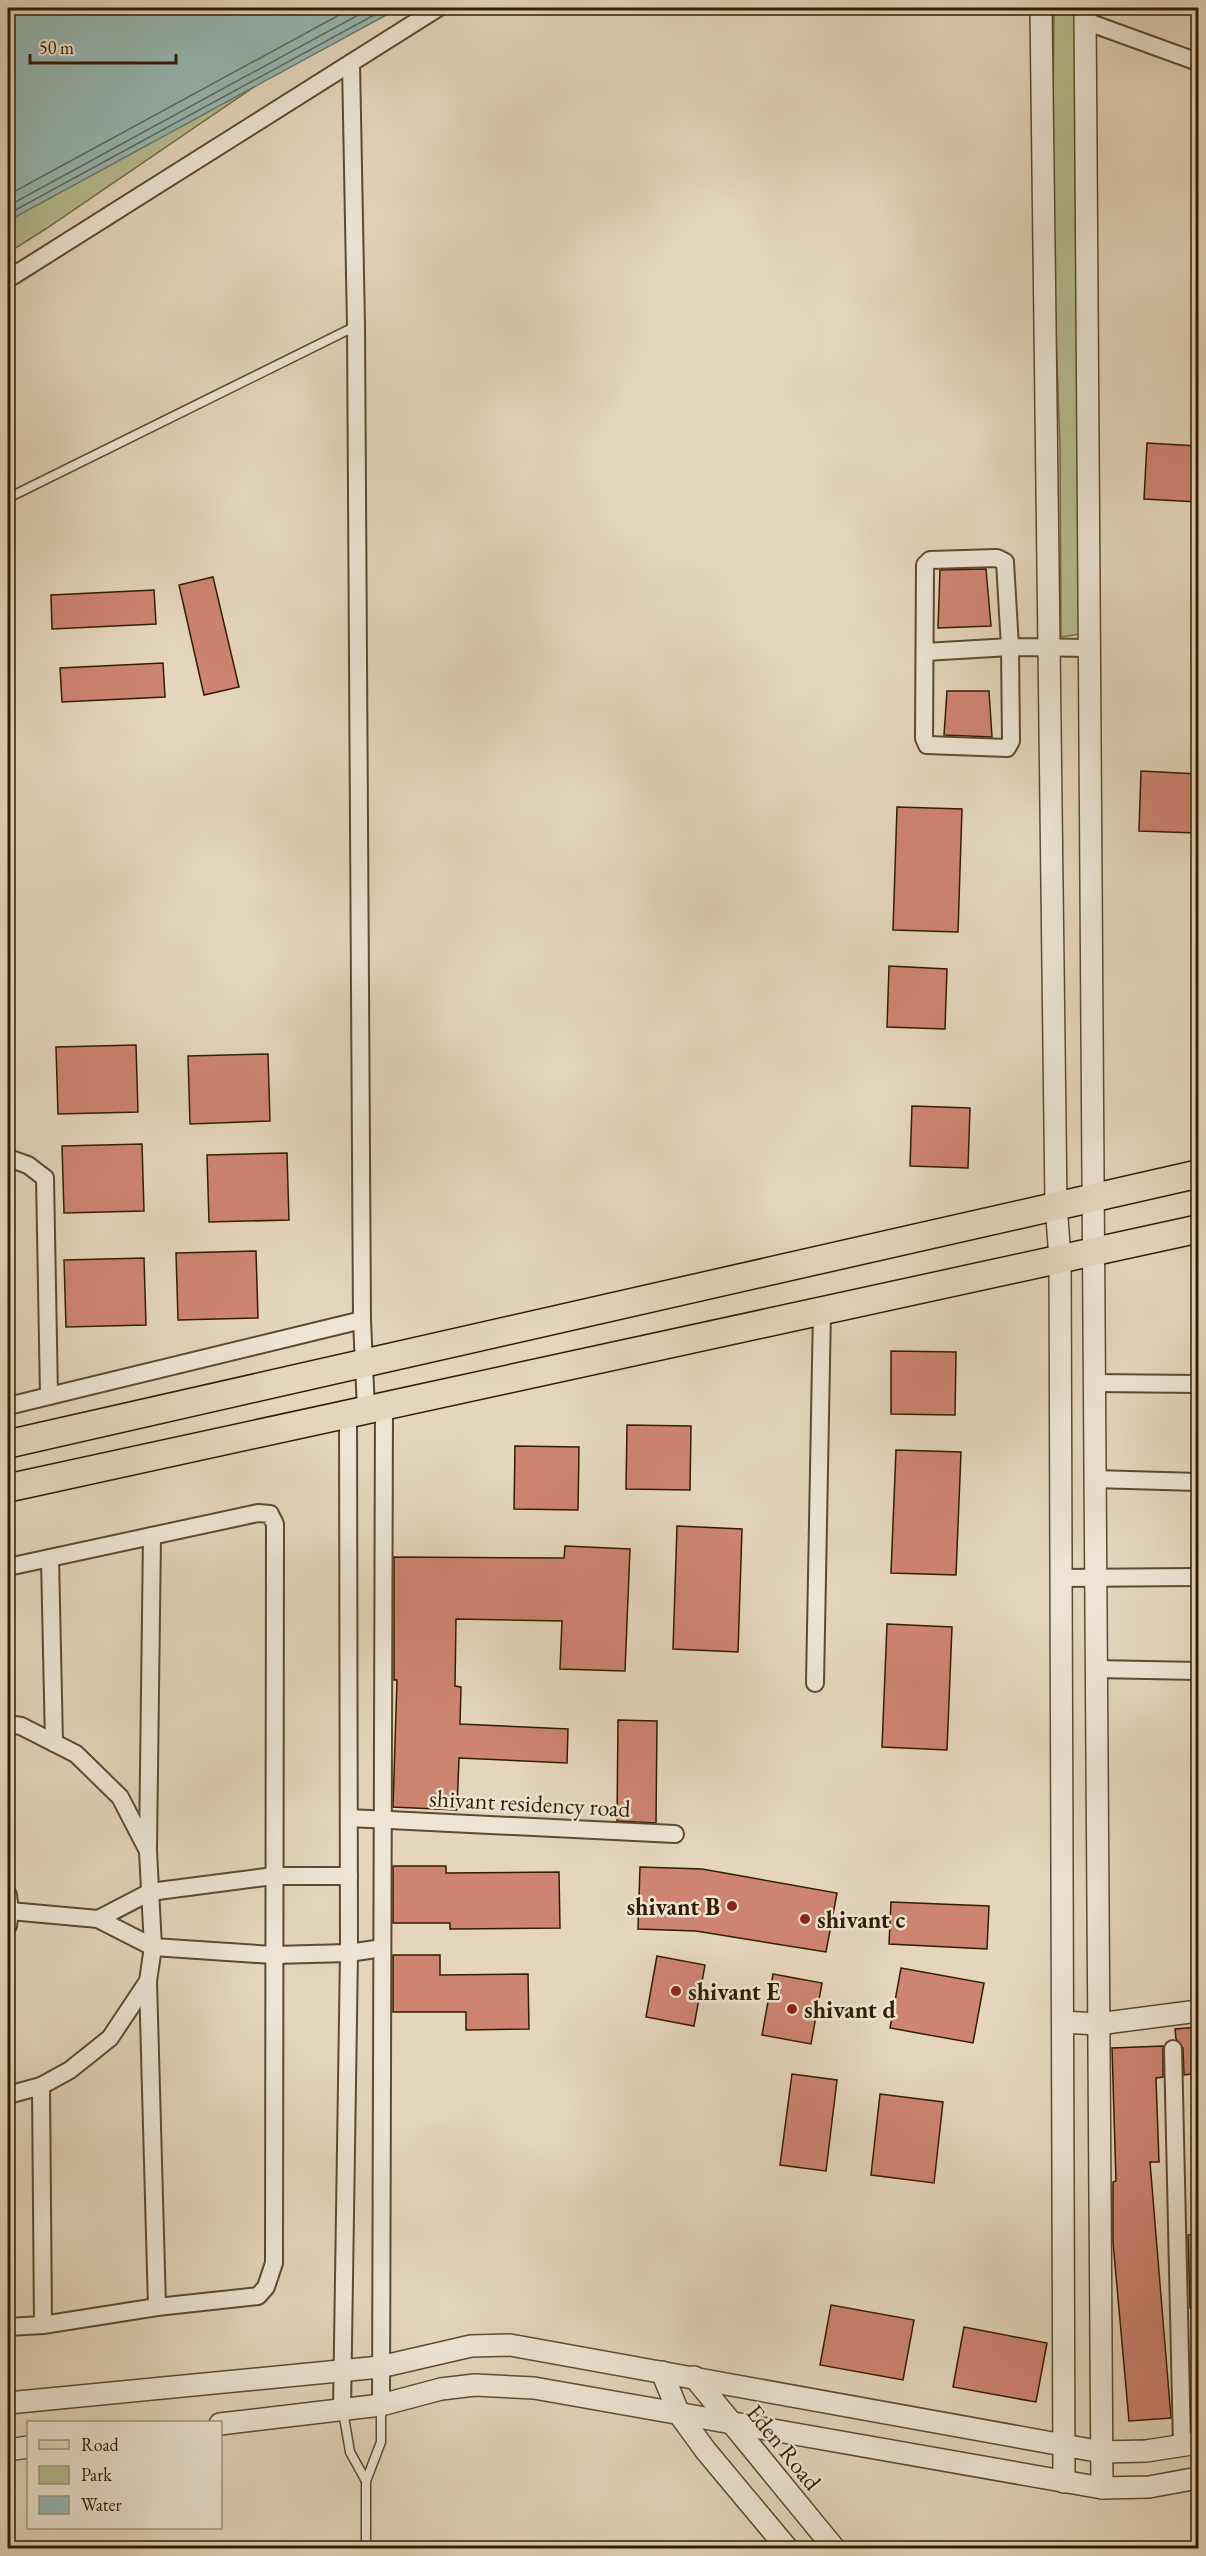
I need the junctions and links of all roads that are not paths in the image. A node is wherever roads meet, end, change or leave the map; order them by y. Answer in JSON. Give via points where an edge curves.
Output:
{"nodes":[{"id":1,"x":438,"y":8,"type":"edge"},
{"id":2,"x":1041,"y":8,"type":"edge"},
{"id":3,"x":1085,"y":14,"type":"edge"},
{"id":4,"x":1198,"y":62,"type":"edge"},
{"id":5,"x":351,"y":63,"type":"junction"},
{"id":6,"x":8,"y":279,"type":"edge"},
{"id":7,"x":356,"y":326,"type":"junction"},
{"id":8,"x":8,"y":498,"type":"edge"},
{"id":9,"x":1048,"y":646,"type":"junction"},
{"id":10,"x":1010,"y":647,"type":"junction"},
{"id":11,"x":1089,"y":648,"type":"junction"},
{"id":12,"x":924,"y":652,"type":"junction"},
{"id":13,"x":8,"y":1158,"type":"edge"},
{"id":14,"x":1198,"y":1173,"type":"edge"},
{"id":15,"x":1093,"y":1197,"type":"junction"},
{"id":16,"x":1056,"y":1205,"type":"junction"},
{"id":17,"x":1198,"y":1229,"type":"edge"},
{"id":18,"x":1092,"y":1252,"type":"junction"},
{"id":19,"x":1060,"y":1258,"type":"junction"},
{"id":20,"x":822,"y":1310,"type":"junction"},
{"id":21,"x":362,"y":1320,"type":"junction"},
{"id":22,"x":363,"y":1363,"type":"junction"},
{"id":23,"x":1093,"y":1383,"type":"junction"},
{"id":24,"x":1198,"y":1384,"type":"edge"},
{"id":25,"x":49,"y":1396,"type":"junction"},
{"id":26,"x":8,"y":1406,"type":"edge"},
{"id":27,"x":366,"y":1410,"type":"junction"},
{"id":28,"x":8,"y":1444,"type":"edge"},
{"id":29,"x":1094,"y":1479,"type":"junction"},
{"id":30,"x":1198,"y":1482,"type":"edge"},
{"id":31,"x":8,"y":1488,"type":"edge"},
{"id":32,"x":152,"y":1536,"type":"junction"},
{"id":33,"x":50,"y":1558,"type":"junction"},
{"id":34,"x":8,"y":1567,"type":"edge"},
{"id":35,"x":1095,"y":1577,"type":"junction"},
{"id":36,"x":1198,"y":1577,"type":"edge"},
{"id":37,"x":1061,"y":1578,"type":"junction"},
{"id":38,"x":1095,"y":1669,"type":"junction"},
{"id":39,"x":1198,"y":1671,"type":"edge"},
{"id":40,"x":815,"y":1683,"type":"dead end"},
{"id":41,"x":8,"y":1724,"type":"edge"},
{"id":42,"x":54,"y":1743,"type":"junction"},
{"id":43,"x":349,"y":1818,"type":"junction"},
{"id":44,"x":383,"y":1820,"type":"junction"},
{"id":45,"x":675,"y":1834,"type":"dead end"},
{"id":46,"x":148,"y":1851,"type":"junction"},
{"id":47,"x":273,"y":1876,"type":"junction"},
{"id":48,"x":349,"y":1876,"type":"junction"},
{"id":49,"x":150,"y":1892,"type":"junction"},
{"id":50,"x":8,"y":1911,"type":"edge"},
{"id":51,"x":98,"y":1919,"type":"junction"},
{"id":52,"x":153,"y":1947,"type":"junction"},
{"id":53,"x":382,"y":1948,"type":"junction"},
{"id":54,"x":349,"y":1953,"type":"junction"},
{"id":55,"x":273,"y":1955,"type":"junction"},
{"id":56,"x":148,"y":1982,"type":"junction"},
{"id":57,"x":1198,"y":2011,"type":"edge"},
{"id":58,"x":1063,"y":2022,"type":"junction"},
{"id":59,"x":1098,"y":2024,"type":"junction"},
{"id":60,"x":1173,"y":2049,"type":"dead end"},
{"id":61,"x":41,"y":2085,"type":"junction"},
{"id":62,"x":8,"y":2095,"type":"edge"},
{"id":63,"x":157,"y":2307,"type":"junction"},
{"id":64,"x":43,"y":2325,"type":"junction"},
{"id":65,"x":8,"y":2327,"type":"edge"},
{"id":66,"x":380,"y":2367,"type":"junction"},
{"id":67,"x":343,"y":2370,"type":"junction"},
{"id":68,"x":662,"y":2372,"type":"junction"},
{"id":69,"x":694,"y":2377,"type":"junction"},
{"id":70,"x":8,"y":2403,"type":"edge"},
{"id":71,"x":381,"y":2404,"type":"junction"},
{"id":72,"x":342,"y":2409,"type":"junction"},
{"id":73,"x":679,"y":2414,"type":"junction"},
{"id":74,"x":731,"y":2423,"type":"junction"},
{"id":75,"x":222,"y":2424,"type":"edge"},
{"id":76,"x":1190,"y":2444,"type":"edge"},
{"id":77,"x":1064,"y":2446,"type":"junction"},
{"id":78,"x":27,"y":2447,"type":"edge"},
{"id":79,"x":8,"y":2450,"type":"edge"},
{"id":80,"x":1102,"y":2452,"type":"junction"},
{"id":81,"x":1198,"y":2478,"type":"edge"},
{"id":82,"x":366,"y":2481,"type":"junction"},
{"id":83,"x":1064,"y":2482,"type":"junction"},
{"id":84,"x":1102,"y":2488,"type":"junction"},
{"id":85,"x":366,"y":2548,"type":"edge"},
{"id":86,"x":787,"y":2548,"type":"edge"},
{"id":87,"x":834,"y":2548,"type":"edge"}],
"edges":[{"from":1,"to":5,"type":"street"},
{"from":2,"to":9,"type":"street"},
{"from":3,"to":4,"type":"street"},
{"from":3,"to":11,"type":"street"},
{"from":5,"to":6,"type":"street"},
{"from":5,"to":7,"type":"street"},
{"from":7,"to":8,"type":"lane"},
{"from":7,"to":21,"type":"street"},
{"from":9,"to":10,"type":"street"},
{"from":9,"to":11,"type":"street"},
{"from":9,"to":16,"type":"street"},
{"from":10,"to":12,"type":"street"},
{"from":10,"to":12,"type":"street","via":[[1005,562],[997,558],[930,560],[925,565]]},
{"from":10,"to":12,"type":"street","via":[[1011,741],[1007,748],[927,745]]},
{"from":11,"to":15,"type":"street"},
{"from":13,"to":25,"type":"street","via":[[28,1165],[45,1178]]},
{"from":14,"to":15,"type":"main road"},
{"from":15,"to":16,"type":"main road"},
{"from":15,"to":18,"type":"street"},
{"from":16,"to":19,"type":"street"},
{"from":16,"to":22,"type":"main road"},
{"from":17,"to":18,"type":"main road"},
{"from":18,"to":19,"type":"main road"},
{"from":18,"to":23,"type":"street"},
{"from":19,"to":20,"type":"main road"},
{"from":19,"to":37,"type":"street"},
{"from":20,"to":27,"type":"main road"},
{"from":20,"to":40,"type":"street"},
{"from":21,"to":22,"type":"street"},
{"from":21,"to":25,"type":"street"},
{"from":22,"to":27,"type":"street"},
{"from":22,"to":28,"type":"main road"},
{"from":23,"to":24,"type":"street"},
{"from":23,"to":29,"type":"street"},
{"from":25,"to":26,"type":"street"},
{"from":27,"to":31,"type":"main road"},
{"from":27,"to":43,"type":"street"},
{"from":27,"to":44,"type":"street"},
{"from":29,"to":30,"type":"street"},
{"from":29,"to":35,"type":"street"},
{"from":32,"to":33,"type":"street"},
{"from":32,"to":46,"type":"street"},
{"from":32,"to":47,"type":"street","via":[[258,1513],[270,1514],[275,1524]]},
{"from":33,"to":34,"type":"street"},
{"from":33,"to":42,"type":"street"},
{"from":35,"to":36,"type":"street"},
{"from":35,"to":37,"type":"street"},
{"from":35,"to":38,"type":"street"},
{"from":37,"to":58,"type":"street"},
{"from":38,"to":39,"type":"street"},
{"from":38,"to":59,"type":"street"},
{"from":41,"to":42,"type":"street","via":[[21,1726]]},
{"from":42,"to":46,"type":"street","via":[[76,1754],[120,1797]]},
{"from":43,"to":44,"type":"street","name":"shivant residency road"},
{"from":43,"to":48,"type":"street"},
{"from":44,"to":45,"type":"street","name":"shivant residency road"},
{"from":44,"to":53,"type":"street"},
{"from":46,"to":49,"type":"street"},
{"from":47,"to":48,"type":"street"},
{"from":47,"to":49,"type":"street"},
{"from":47,"to":55,"type":"street"},
{"from":48,"to":54,"type":"street"},
{"from":49,"to":51,"type":"street"},
{"from":49,"to":52,"type":"street"},
{"from":50,"to":51,"type":"street"},
{"from":51,"to":52,"type":"street"},
{"from":52,"to":55,"type":"street"},
{"from":52,"to":56,"type":"street"},
{"from":53,"to":54,"type":"street"},
{"from":53,"to":66,"type":"street"},
{"from":54,"to":55,"type":"street"},
{"from":54,"to":67,"type":"street"},
{"from":55,"to":63,"type":"street","via":[[274,2263],[266,2287],[258,2296]]},
{"from":56,"to":61,"type":"street","via":[[110,2038],[70,2070]]},
{"from":56,"to":63,"type":"street"},
{"from":57,"to":59,"type":"street"},
{"from":58,"to":59,"type":"street"},
{"from":58,"to":77,"type":"street"},
{"from":59,"to":80,"type":"street"},
{"from":60,"to":76,"type":"street"},
{"from":61,"to":62,"type":"street"},
{"from":61,"to":64,"type":"street"},
{"from":63,"to":64,"type":"street"},
{"from":64,"to":65,"type":"street"},
{"from":66,"to":67,"type":"street"},
{"from":66,"to":68,"type":"street","via":[[471,2346],[510,2345]]},
{"from":66,"to":71,"type":"street"},
{"from":67,"to":70,"type":"street"},
{"from":67,"to":72,"type":"street"},
{"from":68,"to":69,"type":"street"},
{"from":68,"to":73,"type":"street"},
{"from":69,"to":74,"type":"street","name":"Eden Road"},
{"from":69,"to":77,"type":"street"},
{"from":71,"to":72,"type":"street"},
{"from":71,"to":73,"type":"street","via":[[441,2389],[500,2385]]},
{"from":71,"to":82,"type":"lane","via":[[381,2442]]},
{"from":72,"to":75,"type":"street"},
{"from":72,"to":82,"type":"lane","via":[[350,2452]]},
{"from":73,"to":74,"type":"street"},
{"from":73,"to":86,"type":"street"},
{"from":74,"to":83,"type":"street"},
{"from":74,"to":87,"type":"street","name":"Eden Road"},
{"from":76,"to":80,"type":"street"},
{"from":77,"to":80,"type":"street"},
{"from":77,"to":83,"type":"street"},
{"from":78,"to":79,"type":"street"},
{"from":80,"to":84,"type":"street"},
{"from":81,"to":84,"type":"street","via":[[1149,2487]]},
{"from":82,"to":85,"type":"lane"},
{"from":83,"to":84,"type":"street"}]}
